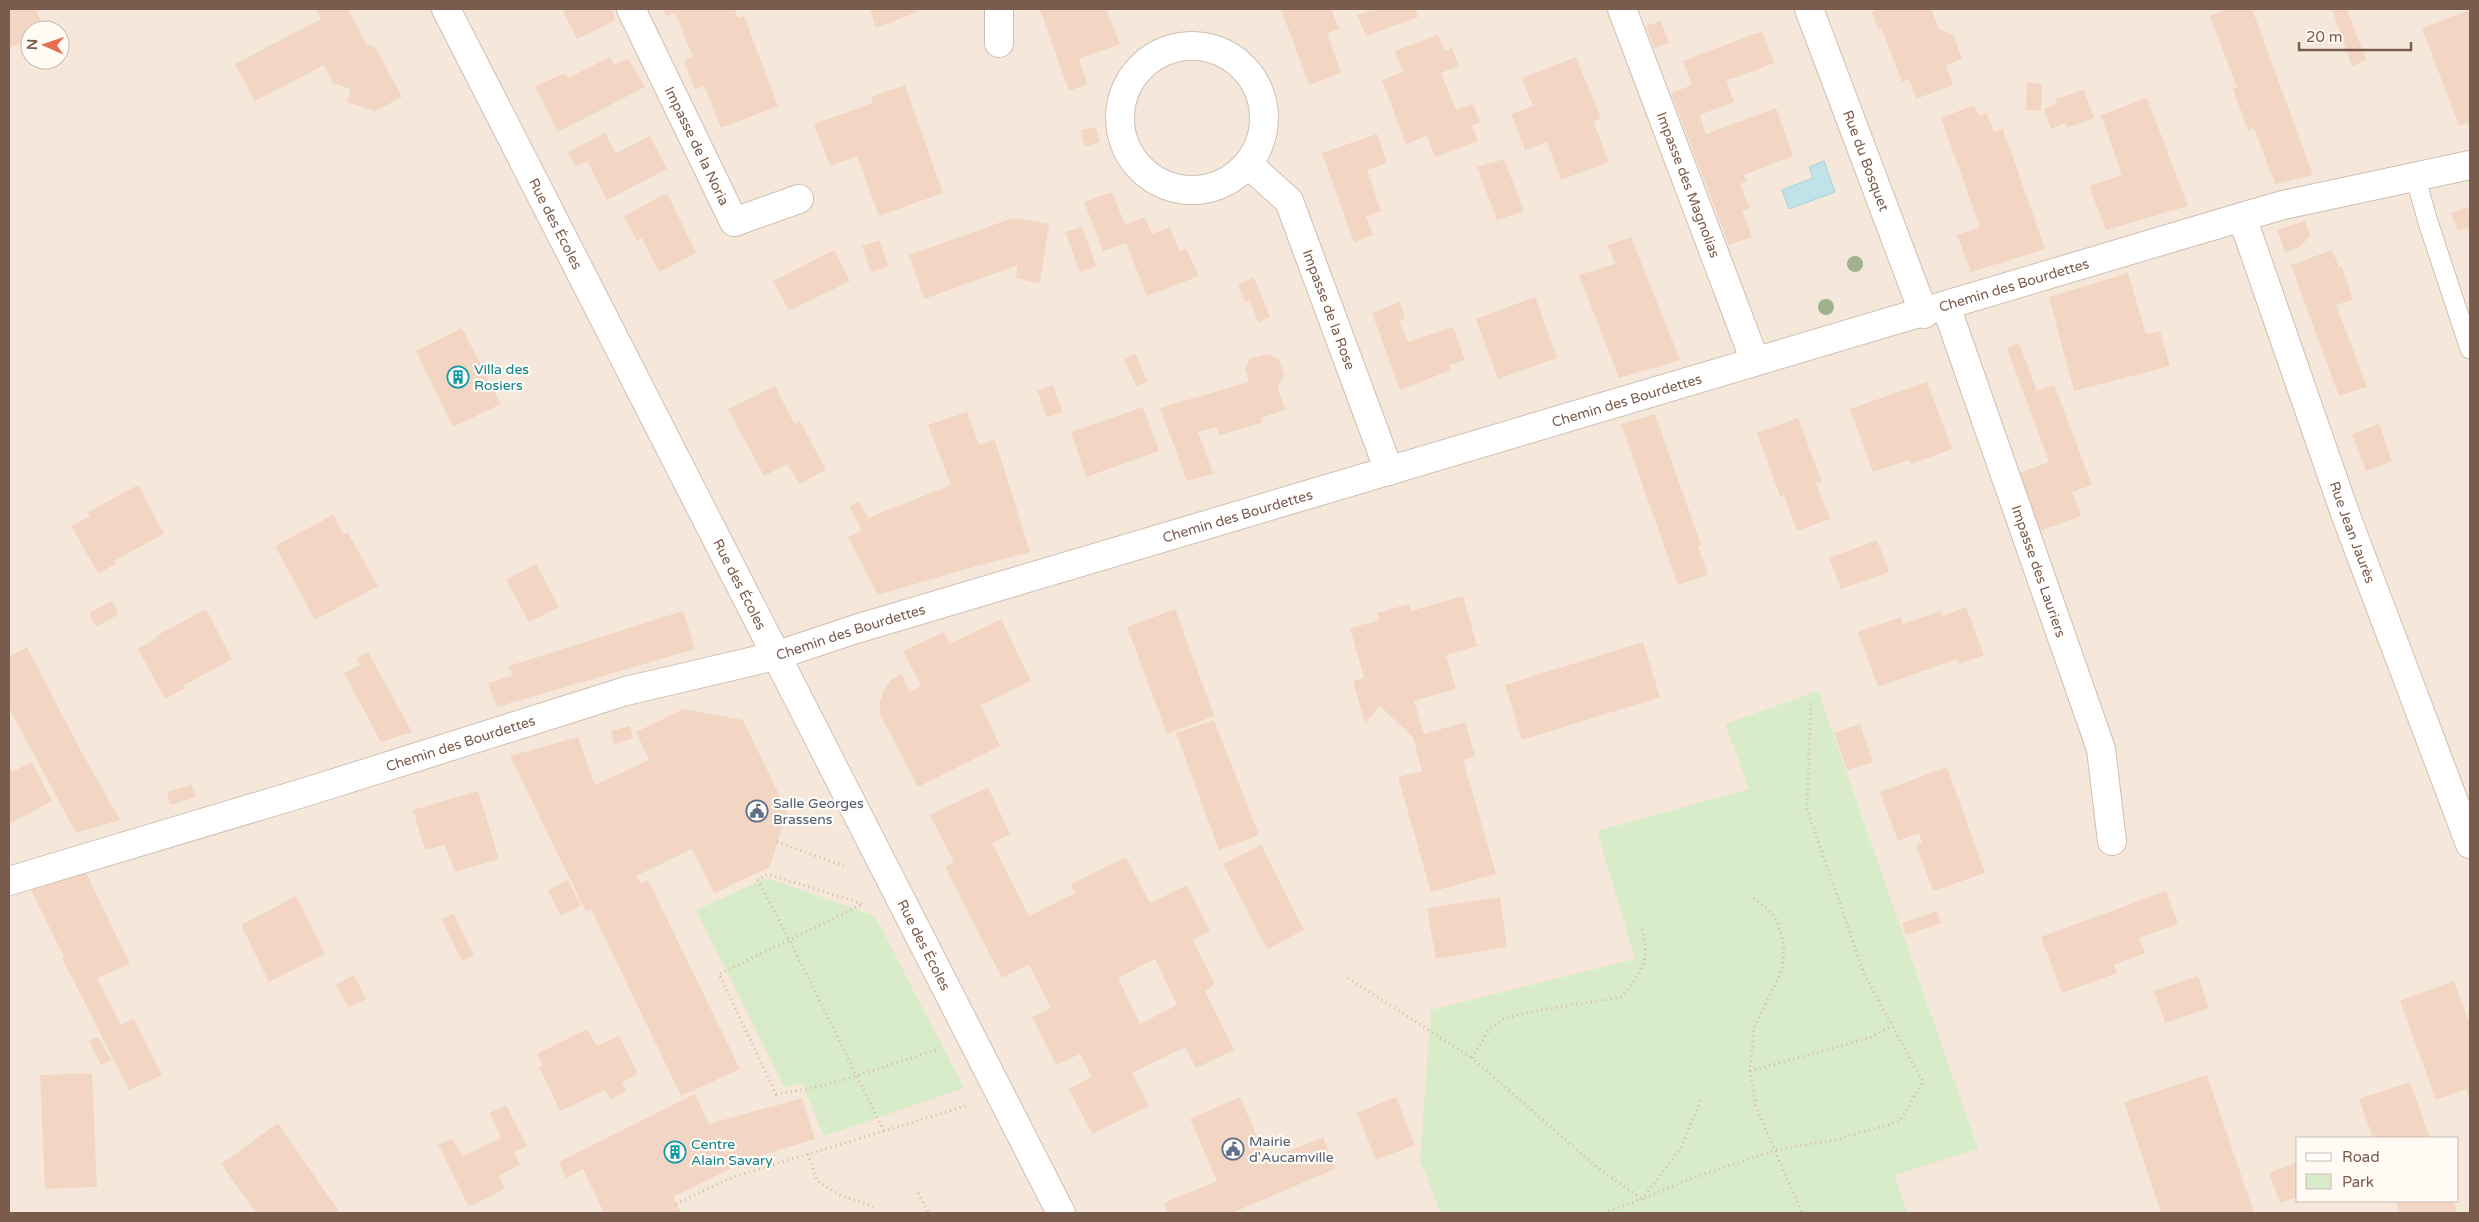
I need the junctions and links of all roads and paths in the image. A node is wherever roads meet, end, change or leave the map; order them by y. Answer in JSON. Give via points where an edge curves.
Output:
{"nodes":[{"id":1,"x":446,"y":9,"type":"edge"},
{"id":2,"x":631,"y":9,"type":"edge"},
{"id":3,"x":999,"y":9,"type":"edge"},
{"id":4,"x":1622,"y":9,"type":"edge"},
{"id":5,"x":1809,"y":9,"type":"edge"},
{"id":6,"x":999,"y":43,"type":"dead end"},
{"id":7,"x":1248,"y":164,"type":"junction"},
{"id":8,"x":2470,"y":165,"type":"edge"},
{"id":9,"x":2415,"y":176,"type":"junction"},
{"id":10,"x":799,"y":199,"type":"dead end"},
{"id":11,"x":2242,"y":217,"type":"junction"},
{"id":12,"x":1935,"y":310,"type":"junction"},
{"id":13,"x":2470,"y":349,"type":"edge"},
{"id":14,"x":1755,"y":361,"type":"junction"},
{"id":15,"x":1389,"y":471,"type":"junction"},
{"id":16,"x":775,"y":656,"type":"junction"},
{"id":17,"x":1811,"y":701,"type":"dead end"},
{"id":18,"x":2112,"y":841,"type":"dead end"},
{"id":19,"x":777,"y":842,"type":"dead end"},
{"id":20,"x":2470,"y":844,"type":"edge"},
{"id":21,"x":848,"y":872,"type":"dead end"},
{"id":22,"x":9,"y":881,"type":"edge"},
{"id":23,"x":1754,"y":898,"type":"dead end"},
{"id":24,"x":860,"y":899,"type":"dead end"},
{"id":25,"x":863,"y":904,"type":"junction"},
{"id":26,"x":1642,"y":929,"type":"dead end"},
{"id":27,"x":790,"y":940,"type":"junction"},
{"id":28,"x":1348,"y":978,"type":"dead end"},
{"id":29,"x":1891,"y":1026,"type":"junction"},
{"id":30,"x":943,"y":1047,"type":"dead end"},
{"id":31,"x":1472,"y":1058,"type":"junction"},
{"id":32,"x":1750,"y":1071,"type":"junction"},
{"id":33,"x":856,"y":1076,"type":"junction"},
{"id":34,"x":1001,"y":1096,"type":"junction"},
{"id":35,"x":1701,"y":1099,"type":"dead end"},
{"id":36,"x":884,"y":1131,"type":"junction"},
{"id":37,"x":1776,"y":1150,"type":"junction"},
{"id":38,"x":808,"y":1154,"type":"junction"},
{"id":39,"x":918,"y":1193,"type":"dead end"},
{"id":40,"x":1642,"y":1199,"type":"junction"},
{"id":41,"x":676,"y":1204,"type":"dead end"},
{"id":42,"x":877,"y":1208,"type":"dead end"},
{"id":43,"x":928,"y":1213,"type":"edge"},
{"id":44,"x":1061,"y":1213,"type":"edge"},
{"id":45,"x":1604,"y":1213,"type":"edge"},
{"id":46,"x":1802,"y":1213,"type":"edge"}],
"edges":[{"from":1,"to":16,"type":"street","name":"Rue des Écoles"},
{"from":2,"to":10,"type":"street","name":"Impasse de la Noria","via":[[734,222]]},
{"from":3,"to":6,"type":"street"},
{"from":4,"to":14,"type":"street","name":"Impasse des Magnolias"},
{"from":5,"to":12,"type":"street","name":"Rue du Bosquet"},
{"from":7,"to":7,"type":"street","via":[[1260,143],[1265,119],[1261,95],[1250,74],[1232,57],[1210,47],[1186,45],[1163,51],[1143,64],[1128,84],[1120,106],[1121,130],[1128,152],[1143,171],[1162,184],[1185,190],[1208,189],[1231,179]]},
{"from":7,"to":15,"type":"street","name":"Impasse de la Rose","via":[[1289,201]]},
{"from":8,"to":9,"type":"street","name":"Chemin des Bourdettes"},
{"from":9,"to":11,"type":"street","name":"Chemin des Bourdettes"},
{"from":9,"to":13,"type":"lane"},
{"from":11,"to":12,"type":"street","name":"Chemin des Bourdettes"},
{"from":11,"to":20,"type":"street","name":"Rue Jean Jaurès","via":[[2346,516]]},
{"from":12,"to":14,"type":"street","name":"Chemin des Bourdettes"},
{"from":12,"to":18,"type":"street","name":"Impasse des Lauriers","via":[[2101,749]]},
{"from":14,"to":15,"type":"street","name":"Chemin des Bourdettes"},
{"from":15,"to":16,"type":"street","name":"Chemin des Bourdettes"},
{"from":16,"to":22,"type":"street","name":"Chemin des Bourdettes","via":[[626,691],[314,790]]},
{"from":16,"to":34,"type":"street","name":"Rue des Écoles"},
{"from":17,"to":29,"type":"path","via":[[1807,809],[1865,976]]},
{"from":19,"to":21,"type":"path","via":[[844,866]]},
{"from":23,"to":32,"type":"path","via":[[1777,921],[1784,945],[1782,970],[1754,1028]]},
{"from":24,"to":25,"type":"path"},
{"from":25,"to":27,"type":"path"},
{"from":25,"to":27,"type":"path","via":[[768,874],[758,880]]},
{"from":26,"to":31,"type":"path","via":[[1646,943],[1644,966],[1621,997],[1503,1019],[1490,1030]]},
{"from":27,"to":33,"type":"path"},
{"from":27,"to":33,"type":"path","via":[[719,974],[776,1094]]},
{"from":28,"to":31,"type":"path"},
{"from":29,"to":32,"type":"path","via":[[1872,1036]]},
{"from":29,"to":37,"type":"path","via":[[1923,1082],[1900,1121],[1838,1139]]},
{"from":30,"to":33,"type":"path"},
{"from":31,"to":40,"type":"path","via":[[1599,1169]]},
{"from":32,"to":37,"type":"path","via":[[1756,1107]]},
{"from":33,"to":36,"type":"path"},
{"from":34,"to":36,"type":"path"},
{"from":34,"to":44,"type":"street","name":"Rue des Écoles"},
{"from":35,"to":40,"type":"path","via":[[1681,1148]]},
{"from":36,"to":38,"type":"path"},
{"from":37,"to":40,"type":"path","via":[[1692,1178]]},
{"from":37,"to":46,"type":"path"},
{"from":38,"to":41,"type":"path","via":[[733,1177]]},
{"from":38,"to":42,"type":"path","via":[[817,1181],[840,1195]]},
{"from":39,"to":43,"type":"path"},
{"from":40,"to":45,"type":"path"}]}
